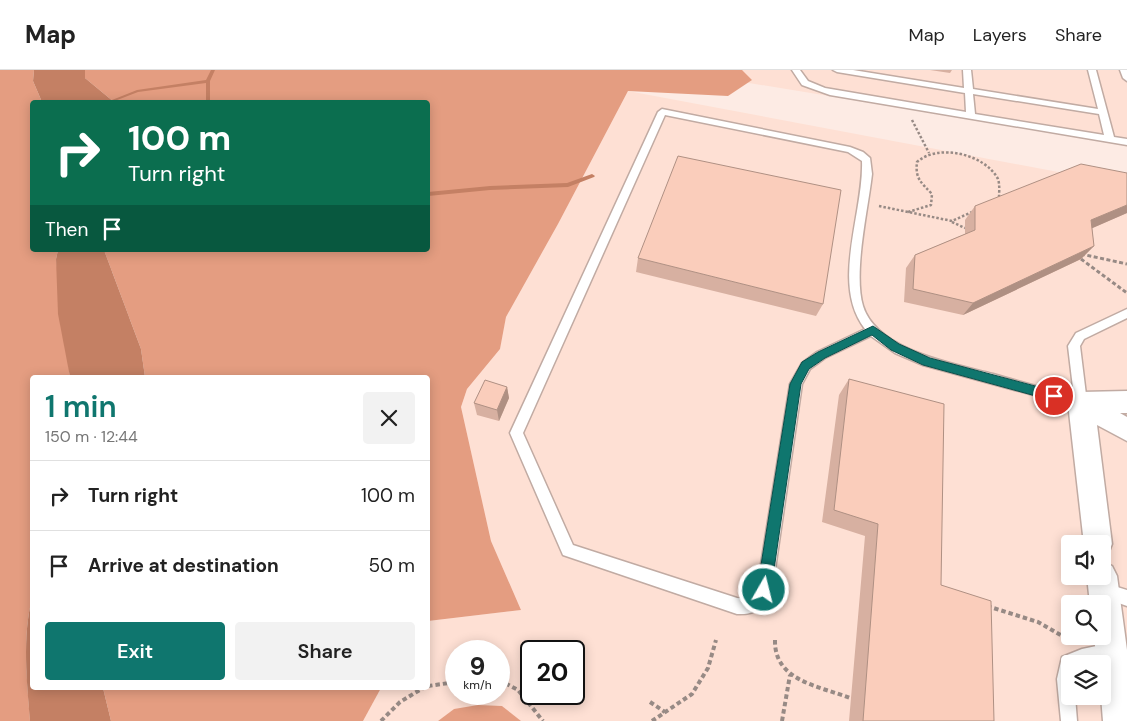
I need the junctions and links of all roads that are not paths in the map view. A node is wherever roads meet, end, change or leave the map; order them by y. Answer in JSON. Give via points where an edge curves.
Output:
{"nodes":[{"id":1,"x":796,"y":70,"type":"edge"},
{"id":2,"x":837,"y":70,"type":"edge"},
{"id":3,"x":967,"y":70,"type":"edge"},
{"id":4,"x":1092,"y":70,"type":"edge"},
{"id":5,"x":1124,"y":70,"type":"edge"},
{"id":6,"x":1127,"y":78,"type":"edge"},
{"id":7,"x":969,"y":91,"type":"junction"},
{"id":8,"x":1104,"y":112,"type":"junction"},
{"id":9,"x":971,"y":116,"type":"junction"},
{"id":10,"x":1110,"y":139,"type":"junction"},
{"id":11,"x":1127,"y":142,"type":"edge"},
{"id":12,"x":1127,"y":313,"type":"edge"},
{"id":13,"x":873,"y":330,"type":"junction"},
{"id":14,"x":1127,"y":402,"type":"edge"},
{"id":15,"x":1081,"y":403,"type":"junction"},
{"id":16,"x":1127,"y":430,"type":"edge"},
{"id":17,"x":1097,"y":535,"type":"edge"},
{"id":18,"x":1111,"y":588,"type":"edge"},
{"id":19,"x":1111,"y":652,"type":"junction"},
{"id":20,"x":1069,"y":721,"type":"edge"},
{"id":21,"x":1120,"y":721,"type":"edge"}],
"edges":[{"from":1,"to":9,"type":"lane","via":[[800,80],[823,91]]},
{"from":2,"to":7,"type":"lane"},
{"from":3,"to":7,"type":"lane"},
{"from":4,"to":8,"type":"lane"},
{"from":5,"to":6,"type":"lane"},
{"from":7,"to":8,"type":"lane"},
{"from":7,"to":9,"type":"lane"},
{"from":8,"to":10,"type":"lane"},
{"from":9,"to":10,"type":"lane"},
{"from":10,"to":11,"type":"lane"},
{"from":12,"to":15,"type":"lane","via":[[1080,336],[1074,346]]},
{"from":13,"to":13,"type":"lane","via":[[821,355],[806,366],[796,384],[764,590],[759,602],[749,608],[737,606],[568,550],[516,433],[662,112],[850,150],[866,160],[856,300],[861,315]]},
{"from":13,"to":15,"type":"lane","via":[[895,347],[927,362]]},
{"from":14,"to":15,"type":"street"},
{"from":15,"to":16,"type":"street"},
{"from":15,"to":17,"type":"street"},
{"from":18,"to":19,"type":"street"},
{"from":19,"to":20,"type":"lane","via":[[1068,663],[1065,679]]},
{"from":19,"to":21,"type":"street"}]}
